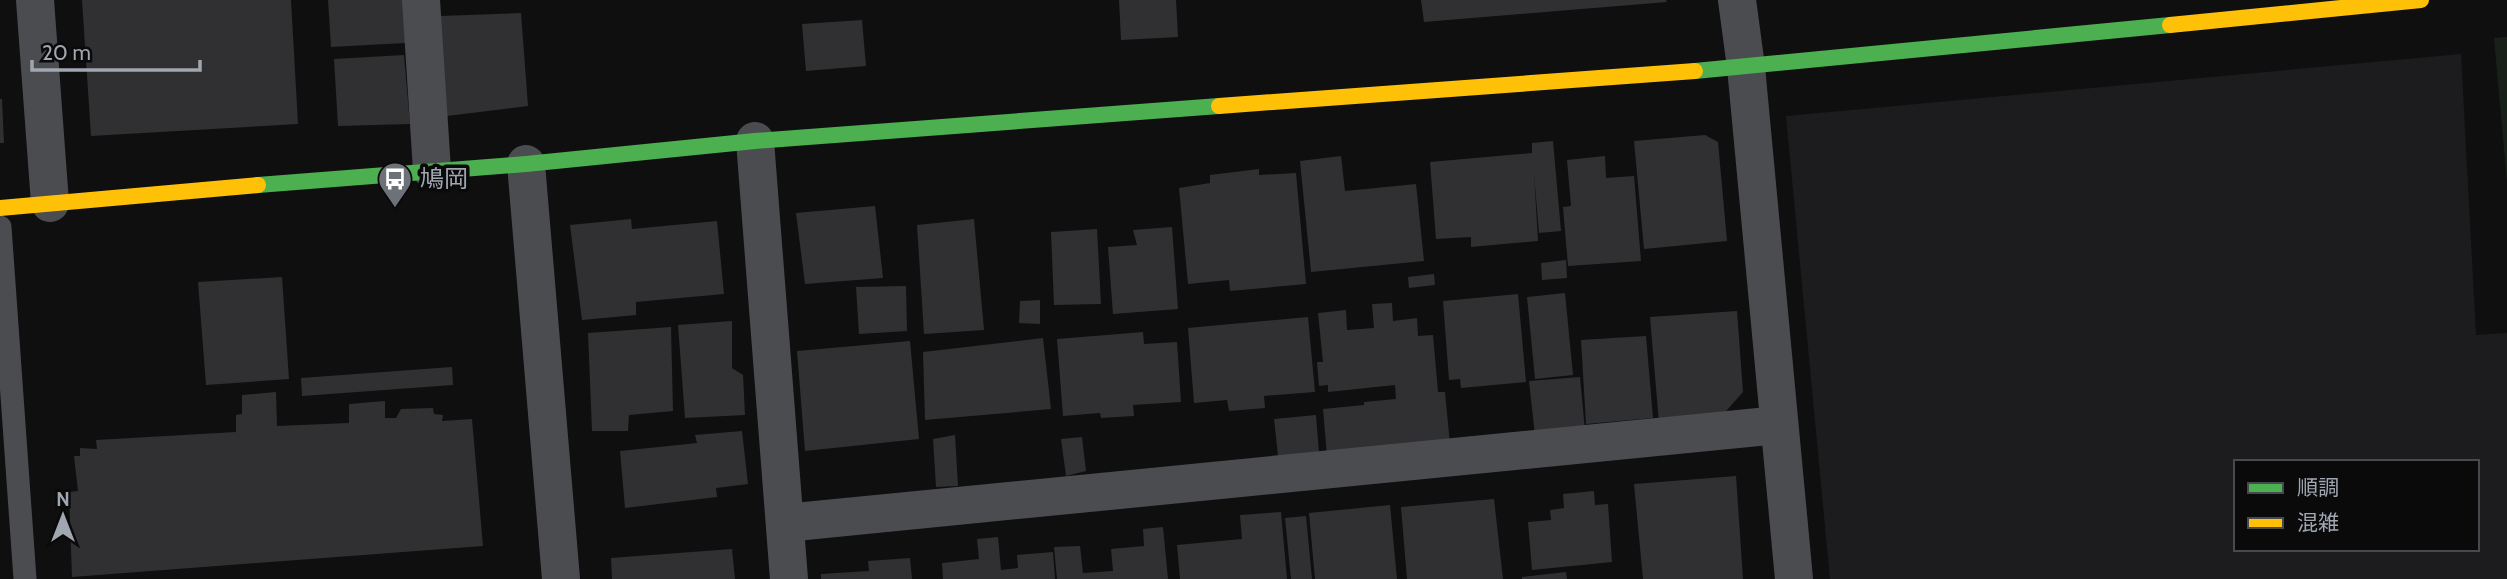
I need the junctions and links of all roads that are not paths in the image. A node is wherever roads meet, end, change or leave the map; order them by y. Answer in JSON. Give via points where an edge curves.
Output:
{"nodes":[{"id":1,"x":35,"y":0,"type":"edge"},
{"id":2,"x":421,"y":0,"type":"edge"},
{"id":3,"x":1737,"y":0,"type":"edge"},
{"id":4,"x":2421,"y":0,"type":"edge"},
{"id":5,"x":1746,"y":67,"type":"junction"},
{"id":6,"x":755,"y":141,"type":"junction"},
{"id":7,"x":526,"y":164,"type":"junction"},
{"id":8,"x":432,"y":170,"type":"junction"},
{"id":9,"x":50,"y":203,"type":"junction"},
{"id":10,"x":0,"y":208,"type":"edge"},
{"id":11,"x":0,"y":227,"type":"edge"},
{"id":12,"x":1779,"y":425,"type":"junction"},
{"id":13,"x":785,"y":523,"type":"junction"},
{"id":14,"x":26,"y":579,"type":"edge"},
{"id":15,"x":561,"y":579,"type":"edge"},
{"id":16,"x":789,"y":579,"type":"edge"},
{"id":17,"x":1794,"y":579,"type":"edge"}],
"edges":[{"from":1,"to":9,"type":"street"},
{"from":2,"to":8,"type":"street"},
{"from":3,"to":5,"type":"street"},
{"from":4,"to":5,"type":"street"},
{"from":5,"to":6,"type":"street"},
{"from":5,"to":12,"type":"street"},
{"from":6,"to":7,"type":"street"},
{"from":6,"to":13,"type":"street"},
{"from":7,"to":8,"type":"street"},
{"from":7,"to":15,"type":"street"},
{"from":8,"to":9,"type":"street"},
{"from":9,"to":10,"type":"street"},
{"from":11,"to":14,"type":"lane"},
{"from":12,"to":13,"type":"street"},
{"from":12,"to":17,"type":"street"},
{"from":13,"to":16,"type":"street"}]}
